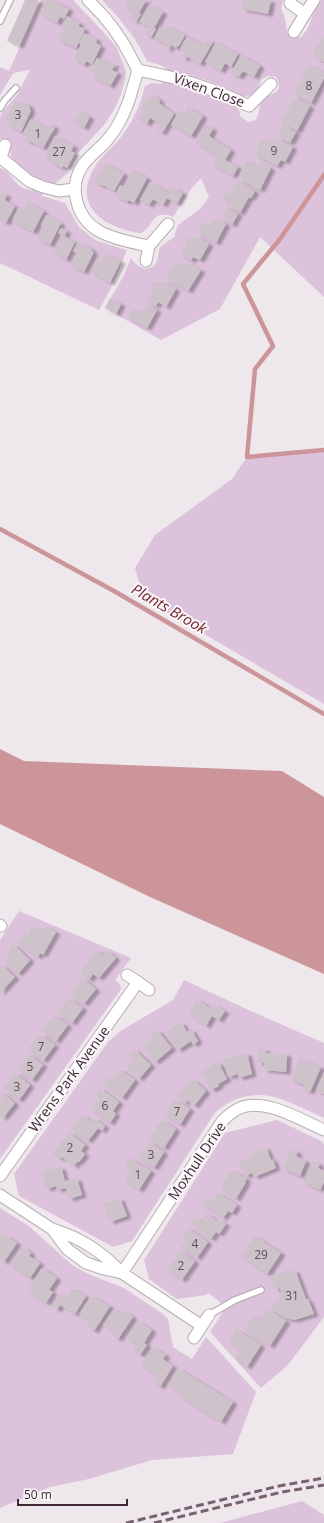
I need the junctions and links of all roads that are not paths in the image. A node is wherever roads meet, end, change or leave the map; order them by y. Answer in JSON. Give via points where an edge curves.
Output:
{"nodes":[{"id":1,"x":10,"y":0,"type":"edge"},
{"id":2,"x":88,"y":0,"type":"edge"},
{"id":3,"x":314,"y":0,"type":"edge"},
{"id":4,"x":290,"y":3,"type":"dead end"},
{"id":5,"x":305,"y":14,"type":"junction"},
{"id":6,"x":0,"y":21,"type":"edge"},
{"id":7,"x":294,"y":32,"type":"dead end"},
{"id":8,"x":137,"y":70,"type":"junction"},
{"id":9,"x":271,"y":84,"type":"dead end"},
{"id":10,"x":16,"y":88,"type":"dead end"},
{"id":11,"x":0,"y":108,"type":"edge"},
{"id":12,"x":1,"y":153,"type":"edge"},
{"id":13,"x":74,"y":189,"type":"junction"},
{"id":14,"x":168,"y":224,"type":"dead end"},
{"id":15,"x":149,"y":246,"type":"junction"},
{"id":16,"x":146,"y":261,"type":"dead end"},
{"id":17,"x":127,"y":975,"type":"dead end"},
{"id":18,"x":138,"y":982,"type":"junction"},
{"id":19,"x":149,"y":990,"type":"dead end"},
{"id":20,"x":324,"y":1130,"type":"edge"},
{"id":21,"x":0,"y":1176,"type":"edge"},
{"id":22,"x":0,"y":1195,"type":"edge"},
{"id":23,"x":52,"y":1229,"type":"junction"},
{"id":24,"x":122,"y":1272,"type":"junction"},
{"id":25,"x":261,"y":1290,"type":"dead end"},
{"id":26,"x":209,"y":1315,"type":"joint"},
{"id":27,"x":202,"y":1326,"type":"junction"},
{"id":28,"x":194,"y":1338,"type":"dead end"}],
"edges":[{"from":1,"to":6,"type":"lane"},
{"from":2,"to":8,"type":"street","via":[[126,47]]},
{"from":3,"to":5,"type":"street"},
{"from":4,"to":5,"type":"street"},
{"from":5,"to":7,"type":"street"},
{"from":8,"to":9,"type":"street","name":"Vixen Close","via":[[194,82],[249,106]]},
{"from":8,"to":13,"type":"street","via":[[132,93],[123,114],[108,139],[82,166]]},
{"from":10,"to":11,"type":"lane"},
{"from":12,"to":13,"type":"street","via":[[29,181],[59,191]]},
{"from":13,"to":15,"type":"street","via":[[79,209],[98,231]]},
{"from":14,"to":15,"type":"street"},
{"from":15,"to":16,"type":"street"},
{"from":17,"to":18,"type":"street"},
{"from":18,"to":19,"type":"street"},
{"from":18,"to":21,"type":"street","name":"Wrens Park Avenue"},
{"from":20,"to":24,"type":"street","name":"Moxhull Drive","via":[[258,1104],[239,1108],[223,1120]]},
{"from":22,"to":23,"type":"street"},
{"from":23,"to":24,"type":"street","via":[[73,1236],[92,1247]]},
{"from":23,"to":24,"type":"street","via":[[67,1249],[86,1263]]},
{"from":24,"to":27,"type":"street"},
{"from":25,"to":26,"type":"lane","via":[[235,1300]]},
{"from":26,"to":27,"type":"street"},
{"from":27,"to":28,"type":"street"}]}
